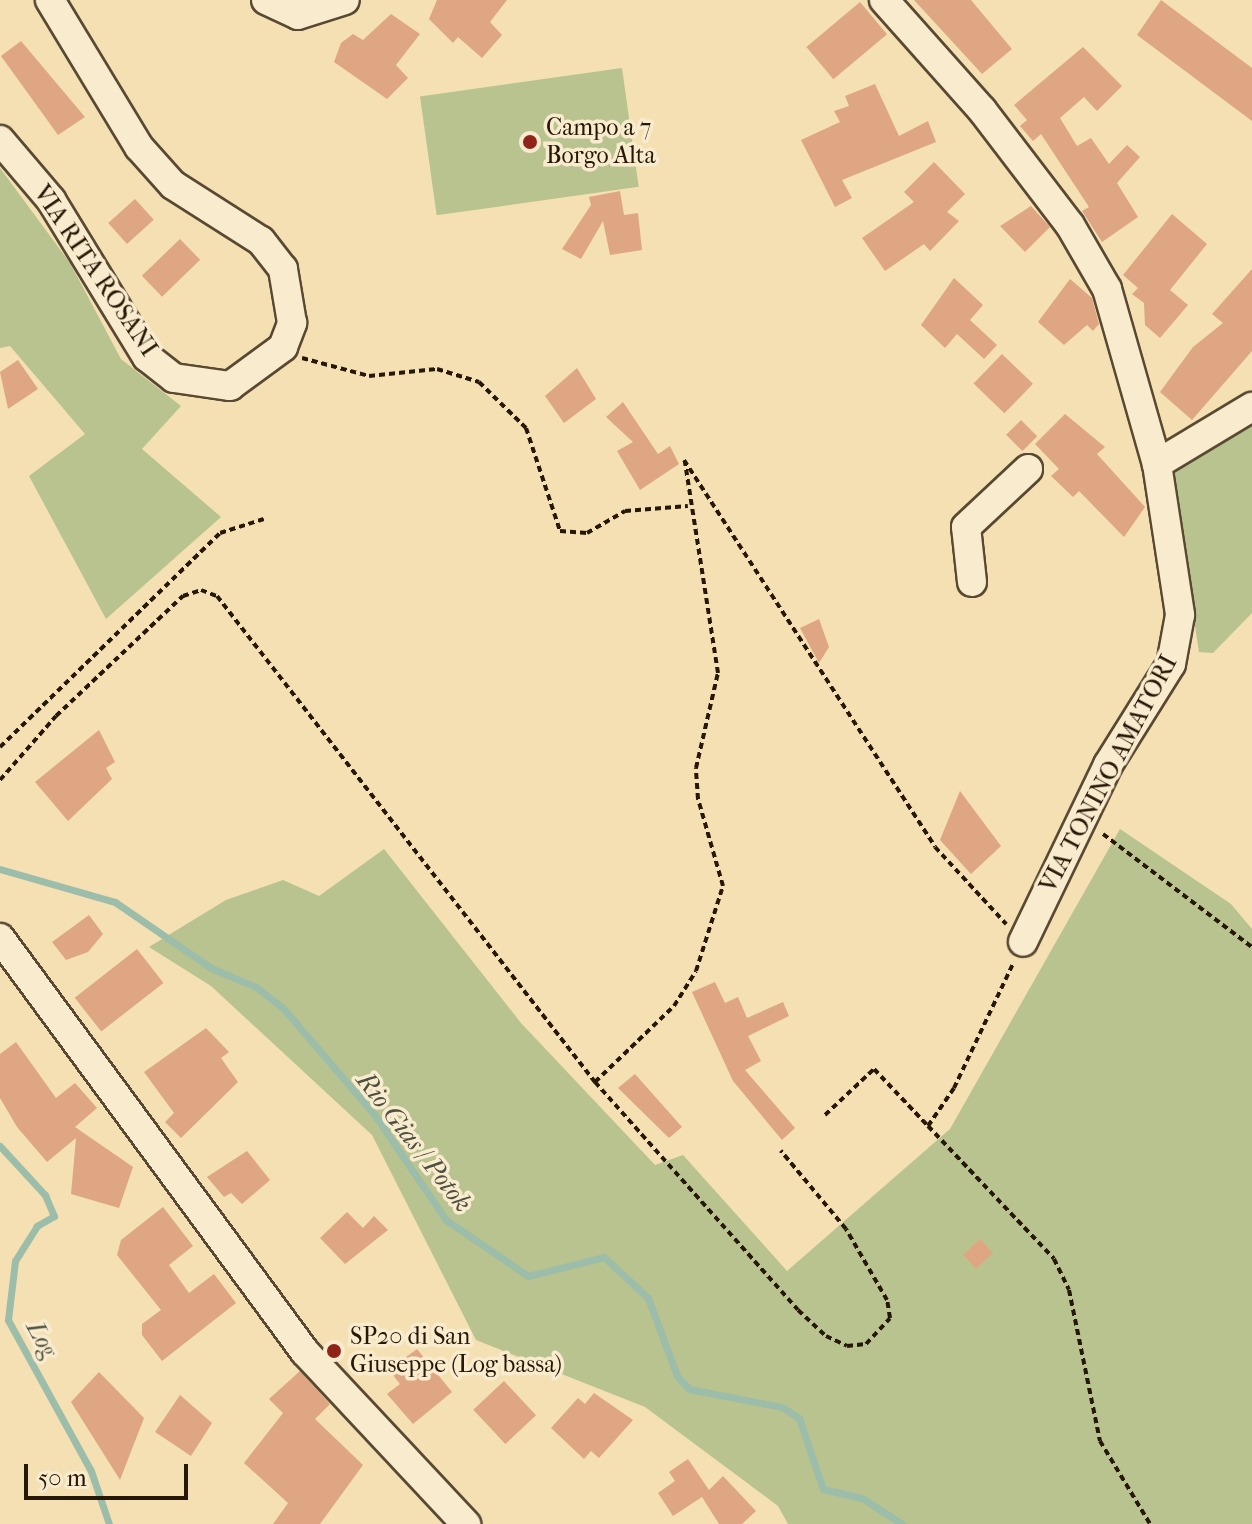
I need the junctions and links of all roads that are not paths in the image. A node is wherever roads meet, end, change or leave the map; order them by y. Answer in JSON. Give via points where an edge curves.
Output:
{"nodes":[{"id":1,"x":50,"y":0,"type":"edge"},
{"id":2,"x":345,"y":0,"type":"edge"},
{"id":3,"x":884,"y":0,"type":"edge"},
{"id":4,"x":271,"y":5,"type":"edge"},
{"id":5,"x":0,"y":140,"type":"edge"},
{"id":6,"x":1252,"y":407,"type":"edge"},
{"id":7,"x":1157,"y":464,"type":"junction"},
{"id":8,"x":1028,"y":469,"type":"dead end"},
{"id":9,"x":972,"y":582,"type":"dead end"},
{"id":10,"x":0,"y":938,"type":"edge"},
{"id":11,"x":1023,"y":942,"type":"road end"},
{"id":12,"x":466,"y":1524,"type":"edge"}],
"edges":[{"from":1,"to":5,"type":"street","name":"VIA RITA ROSANI","via":[[139,147],[173,185],[261,241],[283,269],[292,323],[283,347],[230,386],[174,378],[147,357],[51,200]]},
{"from":2,"to":4,"type":"street","via":[[298,15]]},
{"from":3,"to":7,"type":"street","name":"VIA TONINO AMATORI","via":[[1070,225],[1107,289]]},
{"from":6,"to":7,"type":"street"},
{"from":7,"to":11,"type":"street","name":"VIA TONINO AMATORI","via":[[1179,635],[1171,664],[1082,817]]},
{"from":8,"to":9,"type":"street","via":[[966,527]]},
{"from":10,"to":12,"type":"street","via":[[305,1352]]}]}
